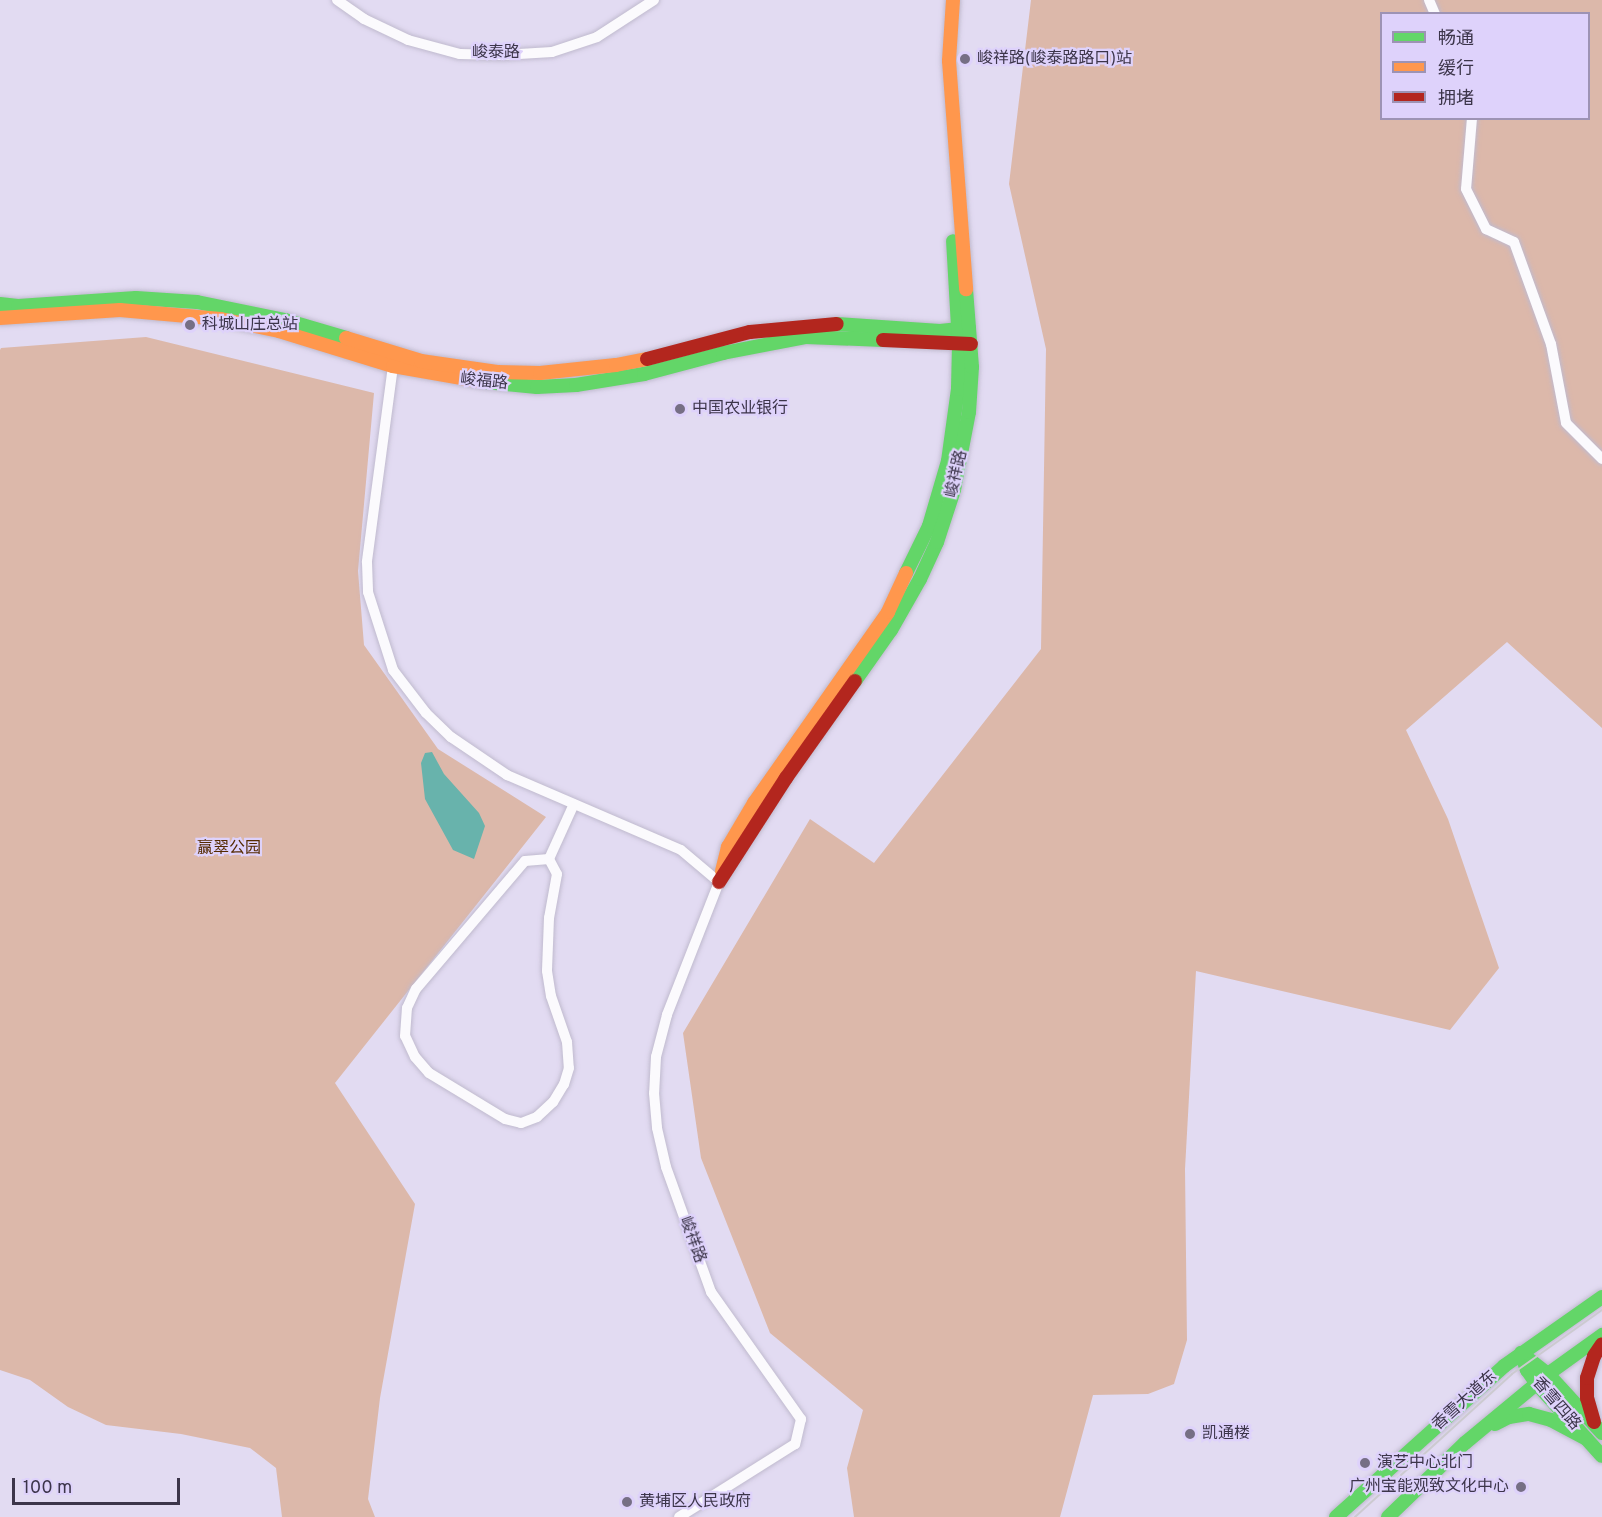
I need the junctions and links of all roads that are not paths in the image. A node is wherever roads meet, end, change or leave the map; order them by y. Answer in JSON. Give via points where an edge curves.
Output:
{"nodes":[{"id":1,"x":337,"y":0,"type":"edge"},
{"id":2,"x":654,"y":0,"type":"edge"},
{"id":3,"x":942,"y":0,"type":"edge"},
{"id":4,"x":953,"y":0,"type":"edge"},
{"id":5,"x":1472,"y":120,"type":"edge"},
{"id":6,"x":0,"y":304,"type":"edge"},
{"id":7,"x":0,"y":318,"type":"edge"},
{"id":8,"x":963,"y":329,"type":"junction"},
{"id":9,"x":965,"y":344,"type":"junction"},
{"id":10,"x":393,"y":366,"type":"junction"},
{"id":11,"x":1602,"y":459,"type":"edge"},
{"id":12,"x":574,"y":804,"type":"junction"},
{"id":13,"x":549,"y":859,"type":"junction"},
{"id":14,"x":719,"y":882,"type":"junction"},
{"id":15,"x":1602,"y":1297,"type":"edge"},
{"id":16,"x":1602,"y":1335,"type":"edge"},
{"id":17,"x":1602,"y":1344,"type":"edge"},
{"id":18,"x":1521,"y":1353,"type":"junction"},
{"id":19,"x":1548,"y":1374,"type":"junction"},
{"id":20,"x":1536,"y":1383,"type":"junction"},
{"id":21,"x":1598,"y":1429,"type":"edge"},
{"id":22,"x":1586,"y":1439,"type":"junction"},
{"id":23,"x":1465,"y":1443,"type":"junction"},
{"id":24,"x":1602,"y":1456,"type":"edge"},
{"id":25,"x":679,"y":1517,"type":"edge"},
{"id":26,"x":1336,"y":1517,"type":"edge"},
{"id":27,"x":1388,"y":1517,"type":"edge"}],
"edges":[{"from":1,"to":2,"type":"street","name":"峻泰路","via":[[364,19],[408,39],[460,54],[504,55],[552,51],[597,37]]},
{"from":3,"to":8,"type":"street","name":"峻祥路","via":[[942,56]]},
{"from":4,"to":8,"type":"street","name":"峻祥路","via":[[949,61]]},
{"from":5,"to":11,"type":"street","via":[[1466,189],[1486,229],[1514,242],[1551,344],[1566,423]]},
{"from":6,"to":8,"type":"street","name":"峻福路","via":[[136,298],[197,302],[285,320],[421,361],[497,372],[540,373],[616,365],[785,327],[832,324]]},
{"from":7,"to":10,"type":"street","name":"峻福路","via":[[120,310],[211,317],[288,334]]},
{"from":8,"to":9,"type":"street","name":"峻祥路"},
{"from":9,"to":10,"type":"street","name":"峻福路","via":[[806,337],[633,376],[537,387],[461,380]]},
{"from":9,"to":14,"type":"street","name":"峻祥路","via":[[972,367],[962,459],[946,515],[920,579],[872,659],[786,778]]},
{"from":10,"to":12,"type":"street","via":[[367,562],[368,592],[393,670],[426,713],[451,737],[507,775]]},
{"from":12,"to":13,"type":"street"},
{"from":12,"to":14,"type":"street","via":[[681,850]]},
{"from":13,"to":13,"type":"street","via":[[525,861],[416,989],[408,1008],[405,1036],[415,1058],[429,1073],[505,1119],[521,1122],[537,1117],[553,1102],[569,1068],[567,1042],[547,971],[549,918],[557,874]]},
{"from":14,"to":25,"type":"street","name":"峻祥路","via":[[667,1015],[656,1057],[657,1128],[666,1167],[711,1292],[801,1419],[795,1444]]},
{"from":15,"to":18,"type":"street","name":"香雪大道东"},
{"from":16,"to":19,"type":"street","name":"香雪大道东"},
{"from":17,"to":21,"type":"street","via":[[1587,1378],[1587,1398]]},
{"from":18,"to":19,"type":"street","name":"香雪四路"},
{"from":18,"to":20,"type":"street","name":"香雪四路"},
{"from":18,"to":26,"type":"street","name":"香雪大道东"},
{"from":19,"to":20,"type":"street","name":"香雪大道东"},
{"from":19,"to":21,"type":"street","name":"香雪四路"},
{"from":20,"to":22,"type":"street","name":"香雪四路"},
{"from":20,"to":23,"type":"street","name":"香雪大道东"},
{"from":22,"to":23,"type":"street","via":[[1551,1420],[1529,1414],[1497,1423]]},
{"from":22,"to":24,"type":"street","name":"香雪四路"},
{"from":23,"to":27,"type":"street","name":"香雪大道东"}]}
